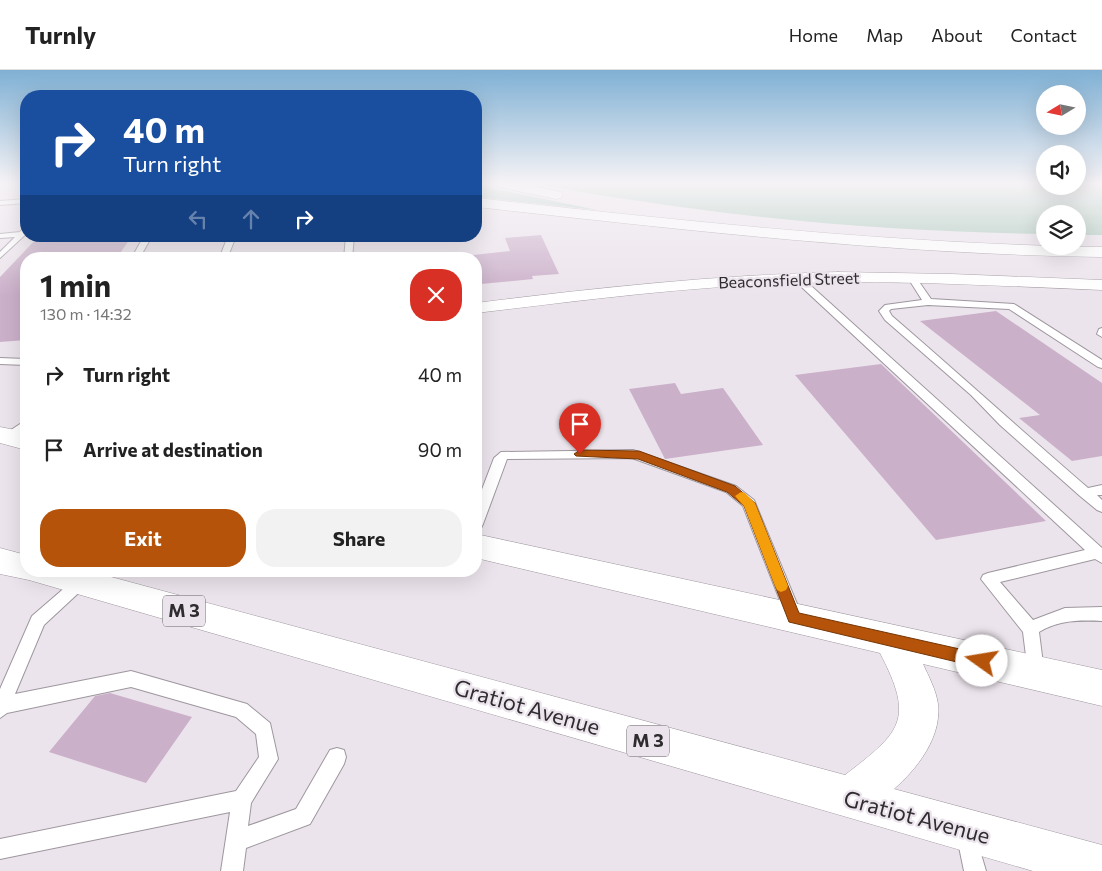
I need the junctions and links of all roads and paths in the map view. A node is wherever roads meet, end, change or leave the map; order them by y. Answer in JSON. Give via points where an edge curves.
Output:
{"nodes":[{"id":1,"x":650,"y":221,"type":"edge"},
{"id":2,"x":732,"y":221,"type":"edge"},
{"id":3,"x":20,"y":233,"type":"edge"},
{"id":4,"x":0,"y":236,"type":"edge"},
{"id":5,"x":20,"y":236,"type":"edge"},
{"id":6,"x":1036,"y":244,"type":"edge"},
{"id":7,"x":1086,"y":244,"type":"edge"},
{"id":8,"x":1102,"y":244,"type":"edge"},
{"id":9,"x":1102,"y":252,"type":"edge"},
{"id":10,"x":0,"y":256,"type":"edge"},
{"id":11,"x":797,"y":278,"type":"junction"},
{"id":12,"x":912,"y":278,"type":"junction"},
{"id":13,"x":1102,"y":285,"type":"edge"},
{"id":14,"x":928,"y":302,"type":"junction"},
{"id":15,"x":482,"y":307,"type":"edge"},
{"id":16,"x":0,"y":361,"type":"edge"},
{"id":17,"x":20,"y":362,"type":"edge"},
{"id":18,"x":1102,"y":365,"type":"edge"},
{"id":19,"x":1102,"y":490,"type":"edge"},
{"id":20,"x":1085,"y":493,"type":"junction"},
{"id":21,"x":1102,"y":507,"type":"edge"},
{"id":22,"x":482,"y":508,"type":"edge"},
{"id":23,"x":482,"y":547,"type":"edge"},
{"id":24,"x":1100,"y":555,"type":"edge"},
{"id":25,"x":0,"y":560,"type":"edge"},
{"id":26,"x":20,"y":566,"type":"edge"},
{"id":27,"x":83,"y":577,"type":"edge"},
{"id":28,"x":1102,"y":614,"type":"edge"},
{"id":29,"x":794,"y":618,"type":"junction"},
{"id":30,"x":1031,"y":629,"type":"junction"},
{"id":31,"x":891,"y":640,"type":"junction"},
{"id":32,"x":1036,"y":673,"type":"junction"},
{"id":33,"x":1102,"y":688,"type":"edge"},
{"id":34,"x":0,"y":707,"type":"edge"},
{"id":35,"x":337,"y":758,"type":"dead end"},
{"id":36,"x":850,"y":798,"type":"junction"},
{"id":37,"x":242,"y":800,"type":"junction"},
{"id":38,"x":966,"y":830,"type":"junction"},
{"id":39,"x":236,"y":841,"type":"junction"},
{"id":40,"x":0,"y":849,"type":"edge"},
{"id":41,"x":1102,"y":868,"type":"edge"},
{"id":42,"x":232,"y":871,"type":"edge"},
{"id":43,"x":975,"y":871,"type":"edge"}],
"edges":[{"from":1,"to":9,"type":"main road","via":[[865,243]]},
{"from":2,"to":6,"type":"main road","via":[[813,232]]},
{"from":3,"to":4,"type":"lane"},
{"from":5,"to":10,"type":"lane"},
{"from":7,"to":8,"type":"main road"},
{"from":11,"to":12,"type":"street","name":"Beaconsfield Street"},
{"from":11,"to":15,"type":"street","name":"Beaconsfield Street","via":[[686,285]]},
{"from":11,"to":24,"type":"lane"},
{"from":12,"to":13,"type":"street","name":"Beaconsfield Street"},
{"from":12,"to":14,"type":"lane"},
{"from":14,"to":18,"type":"lane","via":[[1011,306]]},
{"from":14,"to":20,"type":"lane","via":[[888,307],[884,311],[888,318]]},
{"from":16,"to":17,"type":"lane"},
{"from":19,"to":20,"type":"lane"},
{"from":20,"to":21,"type":"lane"},
{"from":22,"to":29,"type":"lane","via":[[500,458],[505,455],[639,455],[731,489],[749,503]]},
{"from":23,"to":29,"type":"main road"},
{"from":24,"to":30,"type":"lane","via":[[988,579]]},
{"from":25,"to":26,"type":"main road"},
{"from":27,"to":34,"type":"lane","via":[[38,621]]},
{"from":27,"to":36,"type":"main road","name":"Gratiot Avenue","number":"M 3"},
{"from":28,"to":30,"type":"lane","via":[[1075,613],[1046,619]]},
{"from":29,"to":31,"type":"main road"},
{"from":30,"to":32,"type":"lane"},
{"from":31,"to":32,"type":"main road"},
{"from":31,"to":36,"type":"main road","via":[[913,683],[919,707],[916,727],[907,744],[886,768]]},
{"from":32,"to":33,"type":"main road"},
{"from":34,"to":37,"type":"lane","via":[[131,679],[241,710],[264,729],[269,759]]},
{"from":35,"to":39,"type":"lane","via":[[303,817]]},
{"from":36,"to":38,"type":"main road","name":"Gratiot Avenue","number":"M 3"},
{"from":37,"to":39,"type":"lane"},
{"from":37,"to":40,"type":"lane"},
{"from":38,"to":41,"type":"main road","name":"Gratiot Avenue","number":"M 3"},
{"from":38,"to":43,"type":"lane"},
{"from":39,"to":42,"type":"lane"}]}
